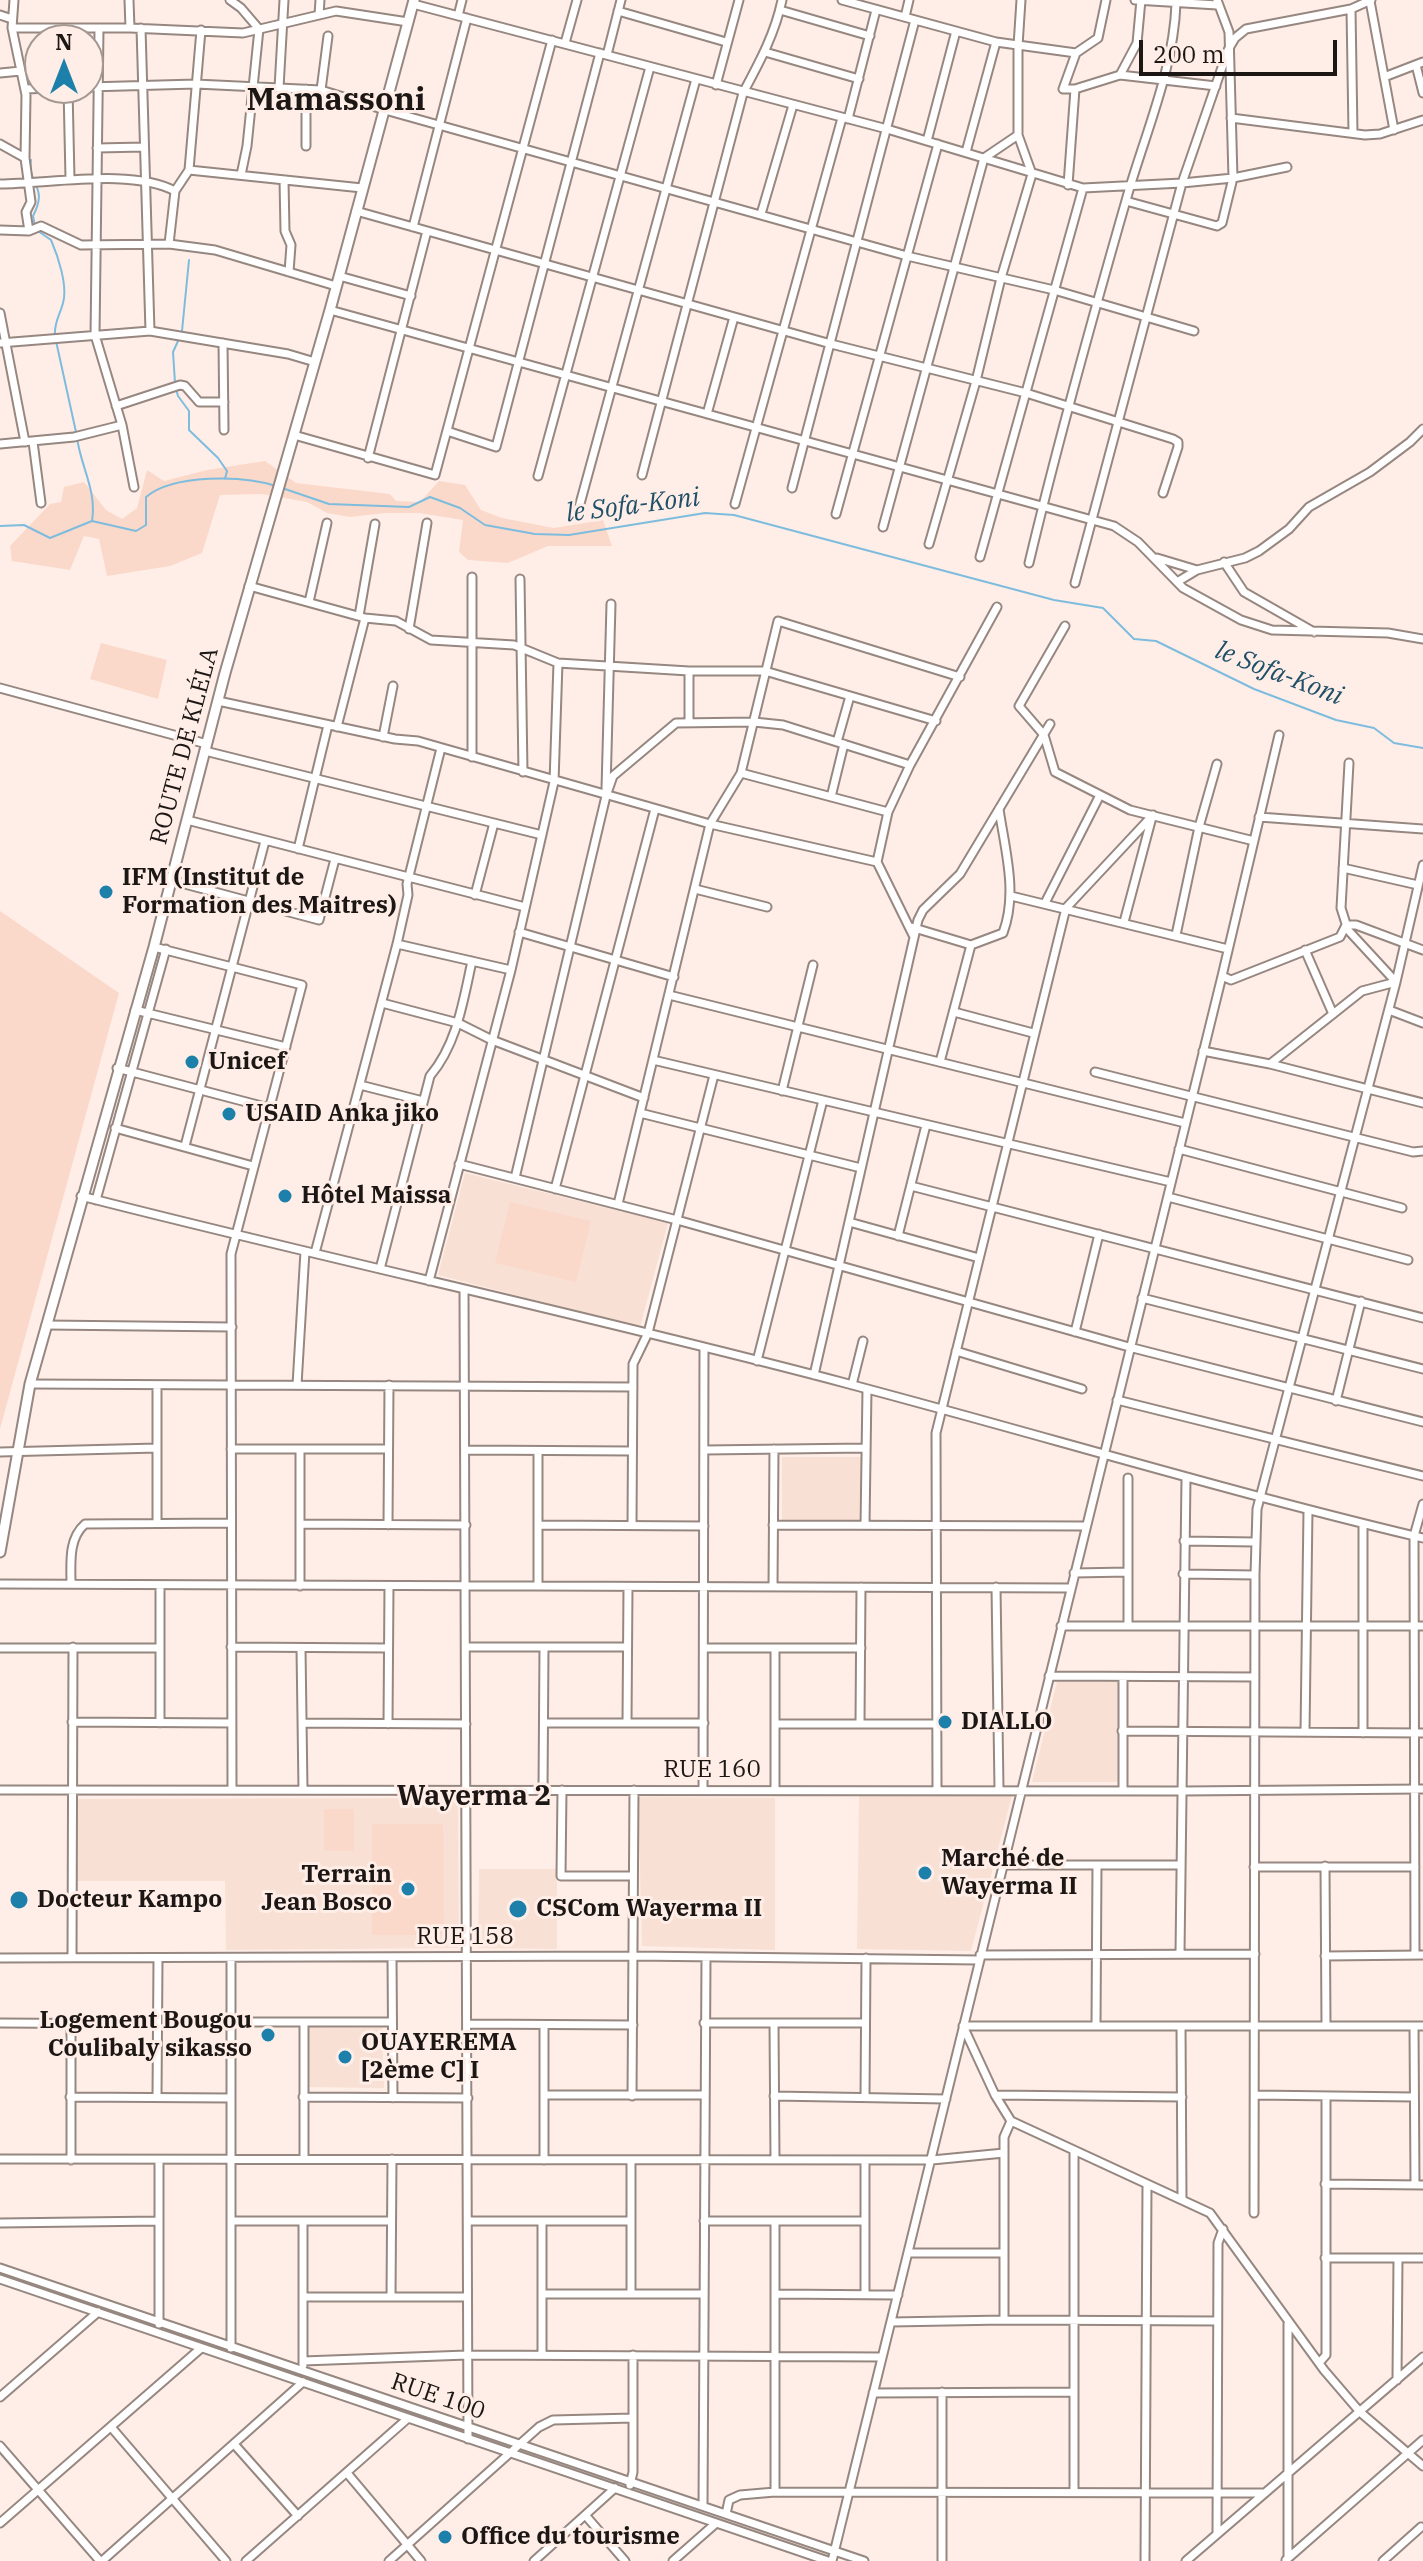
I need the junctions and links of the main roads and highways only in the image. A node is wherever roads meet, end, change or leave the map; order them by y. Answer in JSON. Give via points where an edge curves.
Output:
{"nodes":[{"id":1,"x":414,"y":2,"type":"edge"},
{"id":2,"x":0,"y":1552,"type":"edge"}],
"edges":[{"from":1,"to":2,"type":"main road","name":"ROUTE DE KLÉLA","via":[[30,1384]]}]}
